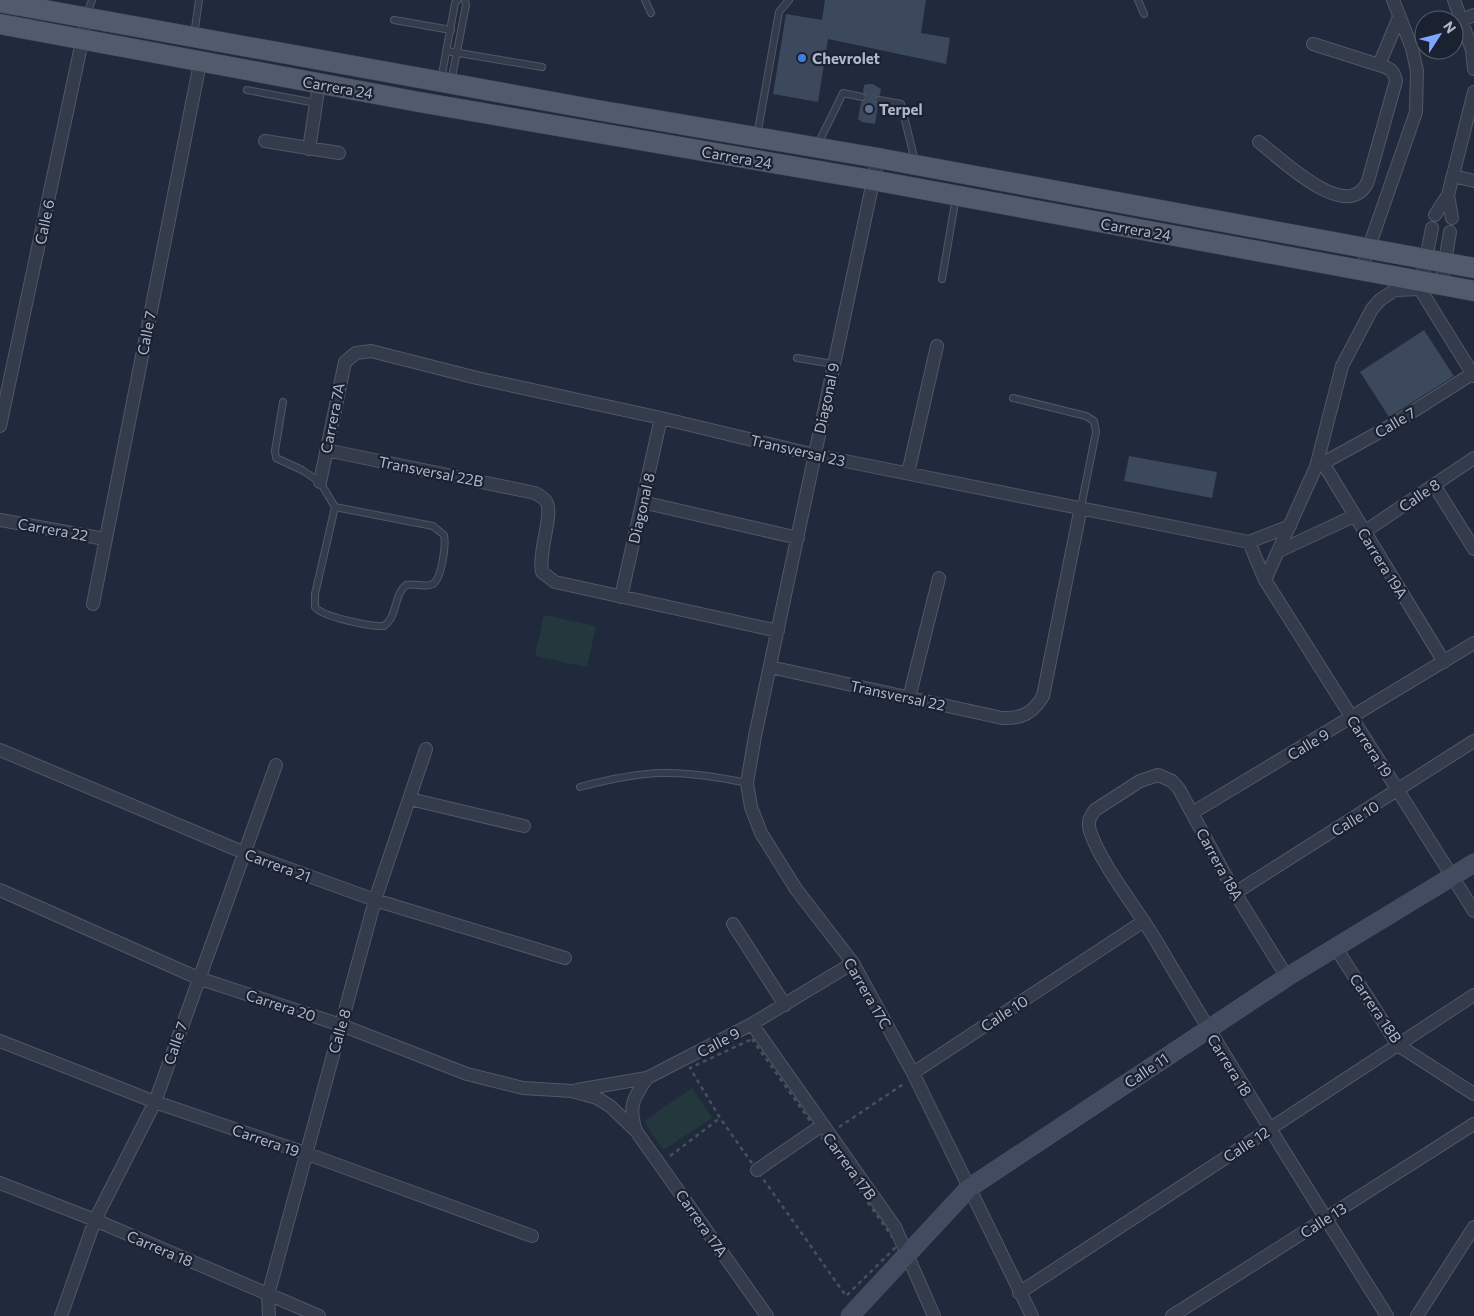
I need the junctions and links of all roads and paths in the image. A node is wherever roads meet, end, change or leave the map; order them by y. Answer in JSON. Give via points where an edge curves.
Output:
{"nodes":[{"id":1,"x":199,"y":0,"type":"edge"},
{"id":2,"x":458,"y":0,"type":"edge"},
{"id":3,"x":465,"y":0,"type":"edge"},
{"id":4,"x":645,"y":0,"type":"edge"},
{"id":5,"x":789,"y":0,"type":"edge"},
{"id":6,"x":1138,"y":0,"type":"edge"},
{"id":7,"x":1393,"y":0,"type":"edge"},
{"id":8,"x":1454,"y":0,"type":"edge"},
{"id":9,"x":8,"y":2,"type":"edge"},
{"id":10,"x":89,"y":9,"type":"edge"},
{"id":11,"x":651,"y":13,"type":"dead end"},
{"id":12,"x":1144,"y":14,"type":"dead end"},
{"id":13,"x":1399,"y":17,"type":"junction"},
{"id":14,"x":1468,"y":17,"type":"edge"},
{"id":15,"x":394,"y":20,"type":"dead end"},
{"id":16,"x":0,"y":24,"type":"edge"},
{"id":17,"x":451,"y":30,"type":"junction"},
{"id":18,"x":194,"y":37,"type":"junction"},
{"id":19,"x":83,"y":40,"type":"junction"},
{"id":20,"x":1313,"y":44,"type":"dead end"},
{"id":21,"x":447,"y":51,"type":"junction"},
{"id":22,"x":457,"y":52,"type":"junction"},
{"id":23,"x":200,"y":63,"type":"junction"},
{"id":24,"x":1379,"y":65,"type":"junction"},
{"id":25,"x":542,"y":66,"type":"dead end"},
{"id":26,"x":1474,"y":69,"type":"edge"},
{"id":27,"x":446,"y":82,"type":"junction"},
{"id":28,"x":247,"y":90,"type":"dead end"},
{"id":29,"x":1474,"y":92,"type":"edge"},
{"id":30,"x":318,"y":94,"type":"junction"},
{"id":31,"x":862,"y":97,"type":"dead end"},
{"id":32,"x":879,"y":100,"type":"dead end"},
{"id":33,"x":757,"y":137,"type":"junction"},
{"id":34,"x":265,"y":141,"type":"dead end"},
{"id":35,"x":1259,"y":142,"type":"dead end"},
{"id":36,"x":816,"y":147,"type":"junction"},
{"id":37,"x":309,"y":148,"type":"junction"},
{"id":38,"x":338,"y":153,"type":"dead end"},
{"id":39,"x":878,"y":158,"type":"junction"},
{"id":40,"x":916,"y":165,"type":"junction"},
{"id":41,"x":1453,"y":176,"type":"junction"},
{"id":42,"x":872,"y":180,"type":"junction"},
{"id":43,"x":1474,"y":181,"type":"edge"},
{"id":44,"x":956,"y":196,"type":"junction"},
{"id":45,"x":1448,"y":196,"type":"junction"},
{"id":46,"x":1435,"y":214,"type":"dead end"},
{"id":47,"x":1452,"y":218,"type":"dead end"},
{"id":48,"x":1432,"y":228,"type":"dead end"},
{"id":49,"x":1450,"y":232,"type":"dead end"},
{"id":50,"x":1368,"y":247,"type":"junction"},
{"id":51,"x":1435,"y":261,"type":"junction"},
{"id":52,"x":1474,"y":268,"type":"edge"},
{"id":53,"x":1361,"y":270,"type":"junction"},
{"id":54,"x":942,"y":280,"type":"dead end"},
{"id":55,"x":1420,"y":285,"type":"junction"},
{"id":56,"x":1441,"y":285,"type":"junction"},
{"id":57,"x":1474,"y":291,"type":"edge"},
{"id":58,"x":937,"y":346,"type":"dead end"},
{"id":59,"x":350,"y":357,"type":"joint"},
{"id":60,"x":797,"y":358,"type":"dead end"},
{"id":61,"x":833,"y":364,"type":"junction"},
{"id":62,"x":1473,"y":375,"type":"edge"},
{"id":63,"x":1013,"y":398,"type":"dead end"},
{"id":64,"x":283,"y":402,"type":"dead end"},
{"id":65,"x":661,"y":418,"type":"junction"},
{"id":66,"x":0,"y":426,"type":"edge"},
{"id":67,"x":326,"y":450,"type":"junction"},
{"id":68,"x":815,"y":455,"type":"junction"},
{"id":69,"x":1474,"y":458,"type":"edge"},
{"id":70,"x":1319,"y":465,"type":"junction"},
{"id":71,"x":908,"y":473,"type":"junction"},
{"id":72,"x":320,"y":482,"type":"junction"},
{"id":73,"x":1434,"y":485,"type":"junction"},
{"id":74,"x":642,"y":502,"type":"junction"},
{"id":75,"x":335,"y":506,"type":"junction"},
{"id":76,"x":1081,"y":507,"type":"junction"},
{"id":77,"x":1354,"y":516,"type":"junction"},
{"id":78,"x":0,"y":520,"type":"edge"},
{"id":79,"x":1290,"y":526,"type":"junction"},
{"id":80,"x":1364,"y":532,"type":"junction"},
{"id":81,"x":798,"y":538,"type":"junction"},
{"id":82,"x":106,"y":539,"type":"junction"},
{"id":83,"x":1249,"y":542,"type":"junction"},
{"id":84,"x":1474,"y":549,"type":"edge"},
{"id":85,"x":1279,"y":551,"type":"junction"},
{"id":86,"x":938,"y":578,"type":"dead end"},
{"id":87,"x":1265,"y":580,"type":"junction"},
{"id":88,"x":620,"y":598,"type":"junction"},
{"id":89,"x":93,"y":604,"type":"dead end"},
{"id":90,"x":778,"y":631,"type":"junction"},
{"id":91,"x":1474,"y":643,"type":"edge"},
{"id":92,"x":1444,"y":662,"type":"junction"},
{"id":93,"x":770,"y":667,"type":"junction"},
{"id":94,"x":909,"y":698,"type":"junction"},
{"id":95,"x":1351,"y":718,"type":"junction"},
{"id":96,"x":1474,"y":741,"type":"edge"},
{"id":97,"x":426,"y":749,"type":"dead end"},
{"id":98,"x":0,"y":750,"type":"edge"},
{"id":99,"x":276,"y":765,"type":"dead end"},
{"id":100,"x":1140,"y":781,"type":"joint"},
{"id":101,"x":747,"y":783,"type":"junction"},
{"id":102,"x":580,"y":787,"type":"dead end"},
{"id":103,"x":1398,"y":790,"type":"junction"},
{"id":104,"x":410,"y":799,"type":"junction"},
{"id":105,"x":1192,"y":813,"type":"junction"},
{"id":106,"x":524,"y":826,"type":"dead end"},
{"id":107,"x":245,"y":853,"type":"junction"},
{"id":108,"x":1474,"y":863,"type":"edge"},
{"id":109,"x":1453,"y":877,"type":"junction"},
{"id":110,"x":0,"y":890,"type":"edge"},
{"id":111,"x":1235,"y":892,"type":"junction"},
{"id":112,"x":376,"y":900,"type":"junction"},
{"id":113,"x":1474,"y":911,"type":"edge"},
{"id":114,"x":1144,"y":920,"type":"junction"},
{"id":115,"x":733,"y":924,"type":"dead end"},
{"id":116,"x":1336,"y":948,"type":"junction"},
{"id":117,"x":564,"y":958,"type":"dead end"},
{"id":118,"x":853,"y":963,"type":"junction"},
{"id":119,"x":1287,"y":977,"type":"junction"},
{"id":120,"x":198,"y":978,"type":"junction"},
{"id":121,"x":1474,"y":995,"type":"edge"},
{"id":122,"x":785,"y":1005,"type":"junction"},
{"id":123,"x":752,"y":1024,"type":"junction"},
{"id":124,"x":341,"y":1025,"type":"junction"},
{"id":125,"x":1208,"y":1029,"type":"junction"},
{"id":126,"x":0,"y":1041,"type":"edge"},
{"id":127,"x":1398,"y":1045,"type":"junction"},
{"id":128,"x":914,"y":1075,"type":"junction"},
{"id":129,"x":647,"y":1078,"type":"junction"},
{"id":130,"x":572,"y":1091,"type":"junction"},
{"id":131,"x":1474,"y":1094,"type":"edge"},
{"id":132,"x":154,"y":1102,"type":"junction"},
{"id":133,"x":720,"y":1118,"type":"junction"},
{"id":134,"x":1474,"y":1124,"type":"edge"},
{"id":135,"x":818,"y":1128,"type":"junction"},
{"id":136,"x":1270,"y":1128,"type":"junction"},
{"id":137,"x":636,"y":1131,"type":"junction"},
{"id":138,"x":834,"y":1132,"type":"dead end"},
{"id":139,"x":305,"y":1154,"type":"junction"},
{"id":140,"x":667,"y":1158,"type":"dead end"},
{"id":141,"x":757,"y":1170,"type":"junction"},
{"id":142,"x":0,"y":1184,"type":"edge"},
{"id":143,"x":969,"y":1188,"type":"junction"},
{"id":144,"x":1326,"y":1218,"type":"junction"},
{"id":145,"x":95,"y":1220,"type":"junction"},
{"id":146,"x":1474,"y":1227,"type":"edge"},
{"id":147,"x":532,"y":1236,"type":"dead end"},
{"id":148,"x":908,"y":1254,"type":"junction"},
{"id":149,"x":1019,"y":1293,"type":"junction"},
{"id":150,"x":268,"y":1295,"type":"junction"},
{"id":151,"x":61,"y":1316,"type":"edge"},
{"id":152,"x":269,"y":1316,"type":"edge"},
{"id":153,"x":319,"y":1316,"type":"edge"},
{"id":154,"x":767,"y":1316,"type":"edge"},
{"id":155,"x":850,"y":1316,"type":"edge"},
{"id":156,"x":934,"y":1316,"type":"edge"},
{"id":157,"x":1032,"y":1316,"type":"edge"},
{"id":158,"x":1172,"y":1316,"type":"edge"},
{"id":159,"x":1387,"y":1316,"type":"edge"},
{"id":160,"x":1417,"y":1316,"type":"edge"}],
"edges":[{"from":1,"to":18,"type":"lane"},
{"from":2,"to":17,"type":"lane"},
{"from":3,"to":22,"type":"lane"},
{"from":4,"to":11,"type":"lane"},
{"from":5,"to":33,"type":"lane","via":[[779,12]]},
{"from":6,"to":12,"type":"lane"},
{"from":7,"to":13,"type":"street"},
{"from":8,"to":14,"type":"street"},
{"from":9,"to":10,"type":"main road","name":"Carrera 24"},
{"from":10,"to":18,"type":"main road","name":"Carrera 24"},
{"from":10,"to":19,"type":"street","name":"Calle 6"},
{"from":13,"to":24,"type":"street"},
{"from":13,"to":50,"type":"street","via":[[1412,48],[1417,71],[1416,112]]},
{"from":14,"to":26,"type":"street"},
{"from":15,"to":17,"type":"lane"},
{"from":16,"to":19,"type":"main road","name":"Carrera 24"},
{"from":17,"to":21,"type":"lane"},
{"from":18,"to":27,"type":"main road","name":"Carrera 24"},
{"from":19,"to":23,"type":"main road","name":"Carrera 24"},
{"from":19,"to":66,"type":"street","name":"Calle 6"},
{"from":20,"to":24,"type":"street"},
{"from":21,"to":22,"type":"lane"},
{"from":21,"to":27,"type":"lane"},
{"from":22,"to":25,"type":"lane"},
{"from":22,"to":27,"type":"lane"},
{"from":23,"to":30,"type":"main road","name":"Carrera 24"},
{"from":23,"to":82,"type":"street","name":"Calle 7"},
{"from":24,"to":35,"type":"street","via":[[1390,68],[1396,81],[1368,181],[1360,194],[1342,196],[1322,190]]},
{"from":27,"to":33,"type":"main road","name":"Carrera 24"},
{"from":28,"to":30,"type":"lane"},
{"from":29,"to":41,"type":"street"},
{"from":30,"to":37,"type":"street"},
{"from":30,"to":42,"type":"main road","name":"Carrera 24"},
{"from":31,"to":36,"type":"lane","via":[[843,93]]},
{"from":32,"to":40,"type":"lane","via":[[901,104]]},
{"from":33,"to":36,"type":"main road","name":"Carrera 24"},
{"from":34,"to":37,"type":"street"},
{"from":36,"to":39,"type":"main road","name":"Carrera 24"},
{"from":37,"to":38,"type":"street"},
{"from":39,"to":40,"type":"main road","name":"Carrera 24"},
{"from":39,"to":42,"type":"street","name":"Diagonal 9"},
{"from":40,"to":50,"type":"main road","name":"Carrera 24"},
{"from":41,"to":43,"type":"street"},
{"from":41,"to":45,"type":"street"},
{"from":42,"to":44,"type":"main road","name":"Carrera 24"},
{"from":42,"to":61,"type":"street","name":"Diagonal 9"},
{"from":44,"to":53,"type":"main road","name":"Carrera 24"},
{"from":44,"to":54,"type":"lane"},
{"from":45,"to":46,"type":"street"},
{"from":45,"to":47,"type":"street"},
{"from":48,"to":51,"type":"street"},
{"from":49,"to":51,"type":"street"},
{"from":50,"to":51,"type":"main road","name":"Carrera 24"},
{"from":50,"to":53,"type":"street"},
{"from":51,"to":52,"type":"main road","name":"Carrera 24"},
{"from":51,"to":55,"type":"street"},
{"from":51,"to":56,"type":"street"},
{"from":53,"to":55,"type":"main road","name":"Carrera 24"},
{"from":55,"to":56,"type":"main road","name":"Carrera 24"},
{"from":55,"to":62,"type":"street"},
{"from":55,"to":70,"type":"street","via":[[1396,290],[1372,310],[1342,366]]},
{"from":56,"to":57,"type":"main road","name":"Carrera 24"},
{"from":58,"to":71,"type":"street"},
{"from":59,"to":65,"type":"street","name":"Transversal 23","via":[[370,351]]},
{"from":59,"to":67,"type":"street","name":"Carrera 7A","via":[[342,372]]},
{"from":60,"to":61,"type":"lane"},
{"from":61,"to":68,"type":"street","name":"Diagonal 9"},
{"from":62,"to":70,"type":"street","name":"Calle 7"},
{"from":63,"to":76,"type":"lane","via":[[1086,416],[1094,421],[1096,432]]},
{"from":64,"to":72,"type":"lane","via":[[276,458]]},
{"from":65,"to":68,"type":"street","name":"Transversal 23"},
{"from":65,"to":74,"type":"street","name":"Diagonal 8"},
{"from":67,"to":72,"type":"street","name":"Carrera 7A"},
{"from":67,"to":88,"type":"street","name":"Transversal 22B","via":[[543,497],[548,507],[540,556],[542,572],[555,582]]},
{"from":68,"to":71,"type":"street","name":"Transversal 23"},
{"from":68,"to":81,"type":"street","name":"Diagonal 9"},
{"from":69,"to":73,"type":"street","name":"Calle 8"},
{"from":70,"to":77,"type":"street","name":"Carrera 19A"},
{"from":70,"to":79,"type":"street"},
{"from":71,"to":76,"type":"street","name":"Transversal 23"},
{"from":72,"to":75,"type":"lane"},
{"from":73,"to":80,"type":"street","name":"Calle 8"},
{"from":73,"to":84,"type":"street"},
{"from":74,"to":81,"type":"street"},
{"from":74,"to":88,"type":"street","name":"Diagonal 8"},
{"from":75,"to":75,"type":"lane","via":[[433,526],[444,535],[446,547],[436,580],[430,585],[406,585],[400,592],[390,621],[384,626],[321,613],[315,607],[315,594]]},
{"from":76,"to":83,"type":"street","name":"Transversal 23"},
{"from":76,"to":94,"type":"street","name":"Transversal 22","via":[[1044,696],[1036,708],[1016,719],[1002,718]]},
{"from":77,"to":80,"type":"street","name":"Carrera 19A"},
{"from":77,"to":85,"type":"street"},
{"from":78,"to":82,"type":"street","name":"Carrera 22"},
{"from":79,"to":83,"type":"street"},
{"from":79,"to":85,"type":"street"},
{"from":80,"to":92,"type":"street","name":"Carrera 19A"},
{"from":81,"to":90,"type":"street","name":"Diagonal 9"},
{"from":82,"to":89,"type":"street","name":"Calle 7"},
{"from":83,"to":87,"type":"street"},
{"from":85,"to":87,"type":"street"},
{"from":86,"to":94,"type":"street"},
{"from":87,"to":95,"type":"street","name":"Carrera 19"},
{"from":88,"to":90,"type":"street"},
{"from":90,"to":93,"type":"street","name":"Diagonal 9"},
{"from":91,"to":92,"type":"street","name":"Calle 9"},
{"from":92,"to":95,"type":"street","name":"Calle 9"},
{"from":93,"to":94,"type":"street","name":"Transversal 22"},
{"from":93,"to":101,"type":"street","name":"Carrera 17C"},
{"from":95,"to":103,"type":"street","name":"Carrera 19"},
{"from":95,"to":105,"type":"street","name":"Calle 9"},
{"from":96,"to":103,"type":"street","name":"Calle 10"},
{"from":97,"to":104,"type":"street","name":"Calle 8"},
{"from":98,"to":107,"type":"street","name":"Carrera 21"},
{"from":99,"to":107,"type":"street","name":"Calle 7"},
{"from":100,"to":105,"type":"street","name":"Carrera 18A","via":[[1158,775],[1172,781]]},
{"from":100,"to":114,"type":"street","name":"Carrera 18","via":[[1095,810],[1088,823],[1105,862]]},
{"from":101,"to":102,"type":"lane","via":[[703,774],[664,771],[621,776]]},
{"from":101,"to":118,"type":"street","name":"Carrera 17C","via":[[750,807],[761,833],[796,889]]},
{"from":103,"to":109,"type":"street","name":"Carrera 19"},
{"from":103,"to":111,"type":"street","name":"Calle 10"},
{"from":104,"to":106,"type":"street"},
{"from":104,"to":112,"type":"street","name":"Calle 8"},
{"from":105,"to":111,"type":"street","name":"Carrera 18A"},
{"from":107,"to":112,"type":"street","name":"Carrera 21"},
{"from":107,"to":120,"type":"street","name":"Calle 7"},
{"from":108,"to":109,"type":"street","name":"Calle 11"},
{"from":109,"to":113,"type":"street","name":"Carrera 19"},
{"from":109,"to":116,"type":"street","name":"Calle 11"},
{"from":110,"to":120,"type":"street","name":"Carrera 20"},
{"from":111,"to":119,"type":"street","name":"Carrera 18A"},
{"from":112,"to":117,"type":"street","name":"Carrera 21"},
{"from":112,"to":124,"type":"street","name":"Calle 8"},
{"from":114,"to":125,"type":"street","name":"Carrera 18"},
{"from":114,"to":128,"type":"street","name":"Calle 10"},
{"from":115,"to":122,"type":"street"},
{"from":116,"to":119,"type":"street","name":"Calle 11"},
{"from":116,"to":127,"type":"street","name":"Carrera 18B"},
{"from":118,"to":122,"type":"street","name":"Calle 9"},
{"from":118,"to":128,"type":"street","name":"Carrera 17C"},
{"from":119,"to":125,"type":"street","name":"Calle 11"},
{"from":120,"to":124,"type":"street","name":"Carrera 20"},
{"from":120,"to":132,"type":"street","name":"Calle 7"},
{"from":121,"to":127,"type":"street","name":"Calle 12"},
{"from":122,"to":123,"type":"street","name":"Calle 9"},
{"from":123,"to":129,"type":"street","name":"Calle 9"},
{"from":123,"to":135,"type":"street","name":"Carrera 17B"},
{"from":124,"to":130,"type":"street","name":"Carrera 20","via":[[467,1074],[523,1088]]},
{"from":124,"to":139,"type":"street","name":"Calle 8"},
{"from":125,"to":136,"type":"street","name":"Carrera 18"},
{"from":125,"to":143,"type":"street","name":"Calle 11"},
{"from":126,"to":132,"type":"street","name":"Carrera 19"},
{"from":127,"to":131,"type":"street","name":"Carrera 18B"},
{"from":127,"to":136,"type":"street","name":"Calle 12"},
{"from":128,"to":138,"type":"path"},
{"from":128,"to":143,"type":"street","name":"Carrera 17C"},
{"from":129,"to":130,"type":"street","name":"Calle 9"},
{"from":129,"to":137,"type":"street","name":"Carrera 17A","via":[[634,1096],[632,1117]]},
{"from":130,"to":137,"type":"street","name":"Carrera 17A","via":[[610,1106]]},
{"from":132,"to":139,"type":"street","name":"Carrera 19"},
{"from":132,"to":145,"type":"street","name":"Calle 7"},
{"from":133,"to":135,"type":"path","via":[[690,1068],[752,1039]]},
{"from":133,"to":140,"type":"path"},
{"from":133,"to":141,"type":"path"},
{"from":134,"to":144,"type":"street","name":"Calle 13"},
{"from":135,"to":141,"type":"street"},
{"from":135,"to":141,"type":"path","via":[[898,1245],[846,1296]]},
{"from":135,"to":148,"type":"street","name":"Carrera 17B","via":[[895,1228]]},
{"from":136,"to":144,"type":"street","name":"Carrera 18"},
{"from":136,"to":149,"type":"street","name":"Calle 12"},
{"from":137,"to":154,"type":"street","name":"Carrera 17A"},
{"from":139,"to":147,"type":"street","name":"Carrera 19"},
{"from":139,"to":150,"type":"street","name":"Calle 8"},
{"from":142,"to":145,"type":"street","name":"Carrera 18"},
{"from":143,"to":148,"type":"street","name":"Calle 11"},
{"from":143,"to":149,"type":"street","name":"Carrera 17C"},
{"from":144,"to":158,"type":"street","name":"Calle 13"},
{"from":144,"to":159,"type":"street","name":"Carrera 18"},
{"from":145,"to":150,"type":"street","name":"Carrera 18"},
{"from":145,"to":151,"type":"street","name":"Calle 7"},
{"from":146,"to":160,"type":"street"},
{"from":148,"to":155,"type":"street","name":"Calle 11"},
{"from":148,"to":156,"type":"street","name":"Carrera 17B"},
{"from":149,"to":157,"type":"street","name":"Carrera 17C"},
{"from":150,"to":152,"type":"street","name":"Calle 8"},
{"from":150,"to":153,"type":"street","name":"Carrera 18"}]}
